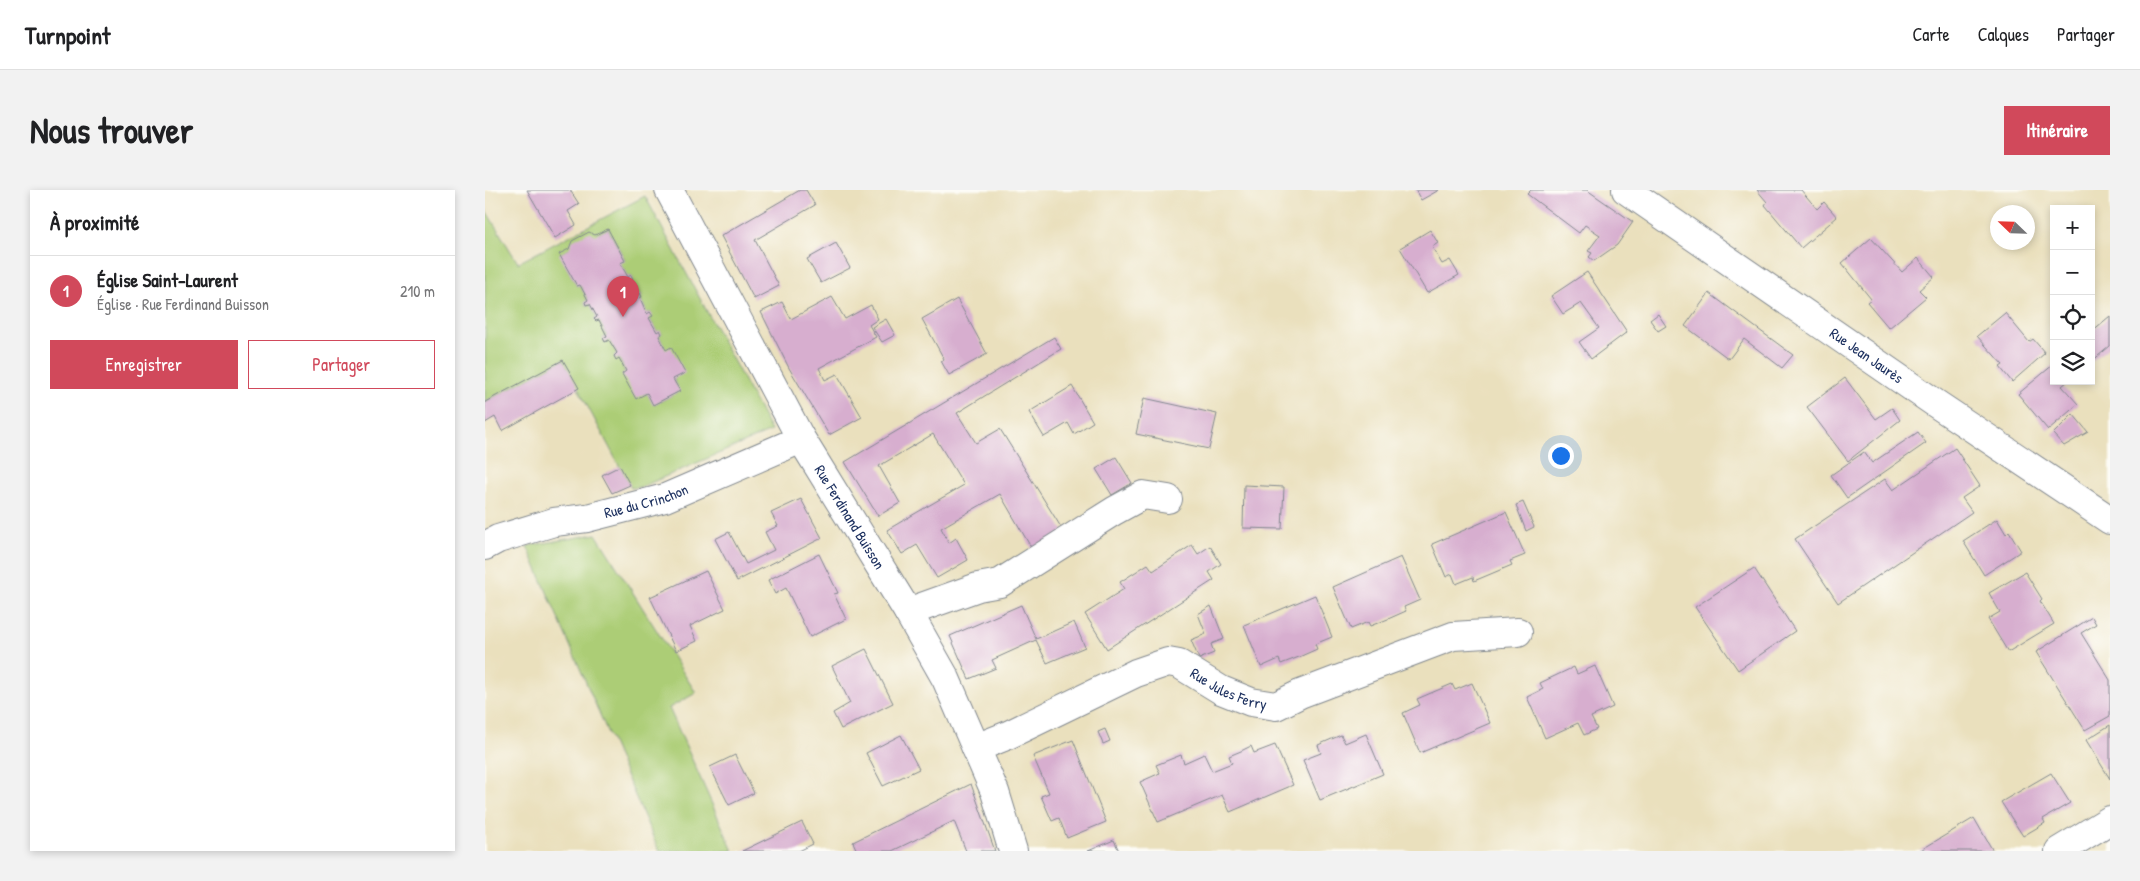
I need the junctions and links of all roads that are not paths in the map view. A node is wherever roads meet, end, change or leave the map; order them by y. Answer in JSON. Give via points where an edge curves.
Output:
{"nodes":[{"id":1,"x":669,"y":190,"type":"edge"},
{"id":2,"x":1626,"y":190,"type":"edge"},
{"id":3,"x":800,"y":437,"type":"junction"},
{"id":4,"x":1167,"y":499,"type":"dead end"},
{"id":5,"x":2110,"y":520,"type":"edge"},
{"id":6,"x":485,"y":546,"type":"edge"},
{"id":7,"x":908,"y":612,"type":"junction"},
{"id":8,"x":1518,"y":632,"type":"dead end"},
{"id":9,"x":977,"y":748,"type":"junction"},
{"id":10,"x":2110,"y":820,"type":"edge"},
{"id":11,"x":1013,"y":851,"type":"edge"},
{"id":12,"x":2059,"y":851,"type":"edge"}],
"edges":[{"from":1,"to":3,"type":"street","name":"Rue Ferdinand Buisson"},
{"from":2,"to":5,"type":"street","name":"Rue Jean Jaurès"},
{"from":3,"to":6,"type":"street","name":"Rue du Crinchon","via":[[665,498],[587,518],[554,522]]},
{"from":3,"to":7,"type":"street","name":"Rue Ferdinand Buisson"},
{"from":4,"to":7,"type":"street","via":[[1143,495],[1000,583]]},
{"from":7,"to":9,"type":"street","name":"Rue Ferdinand Buisson","via":[[946,679]]},
{"from":8,"to":9,"type":"street","name":"Rue Jules Ferry","via":[[1453,636],[1276,706],[1251,702],[1221,690],[1179,664],[1168,662]]},
{"from":9,"to":11,"type":"street","name":"Rue Ferdinand Buisson"},
{"from":10,"to":12,"type":"street"}]}
